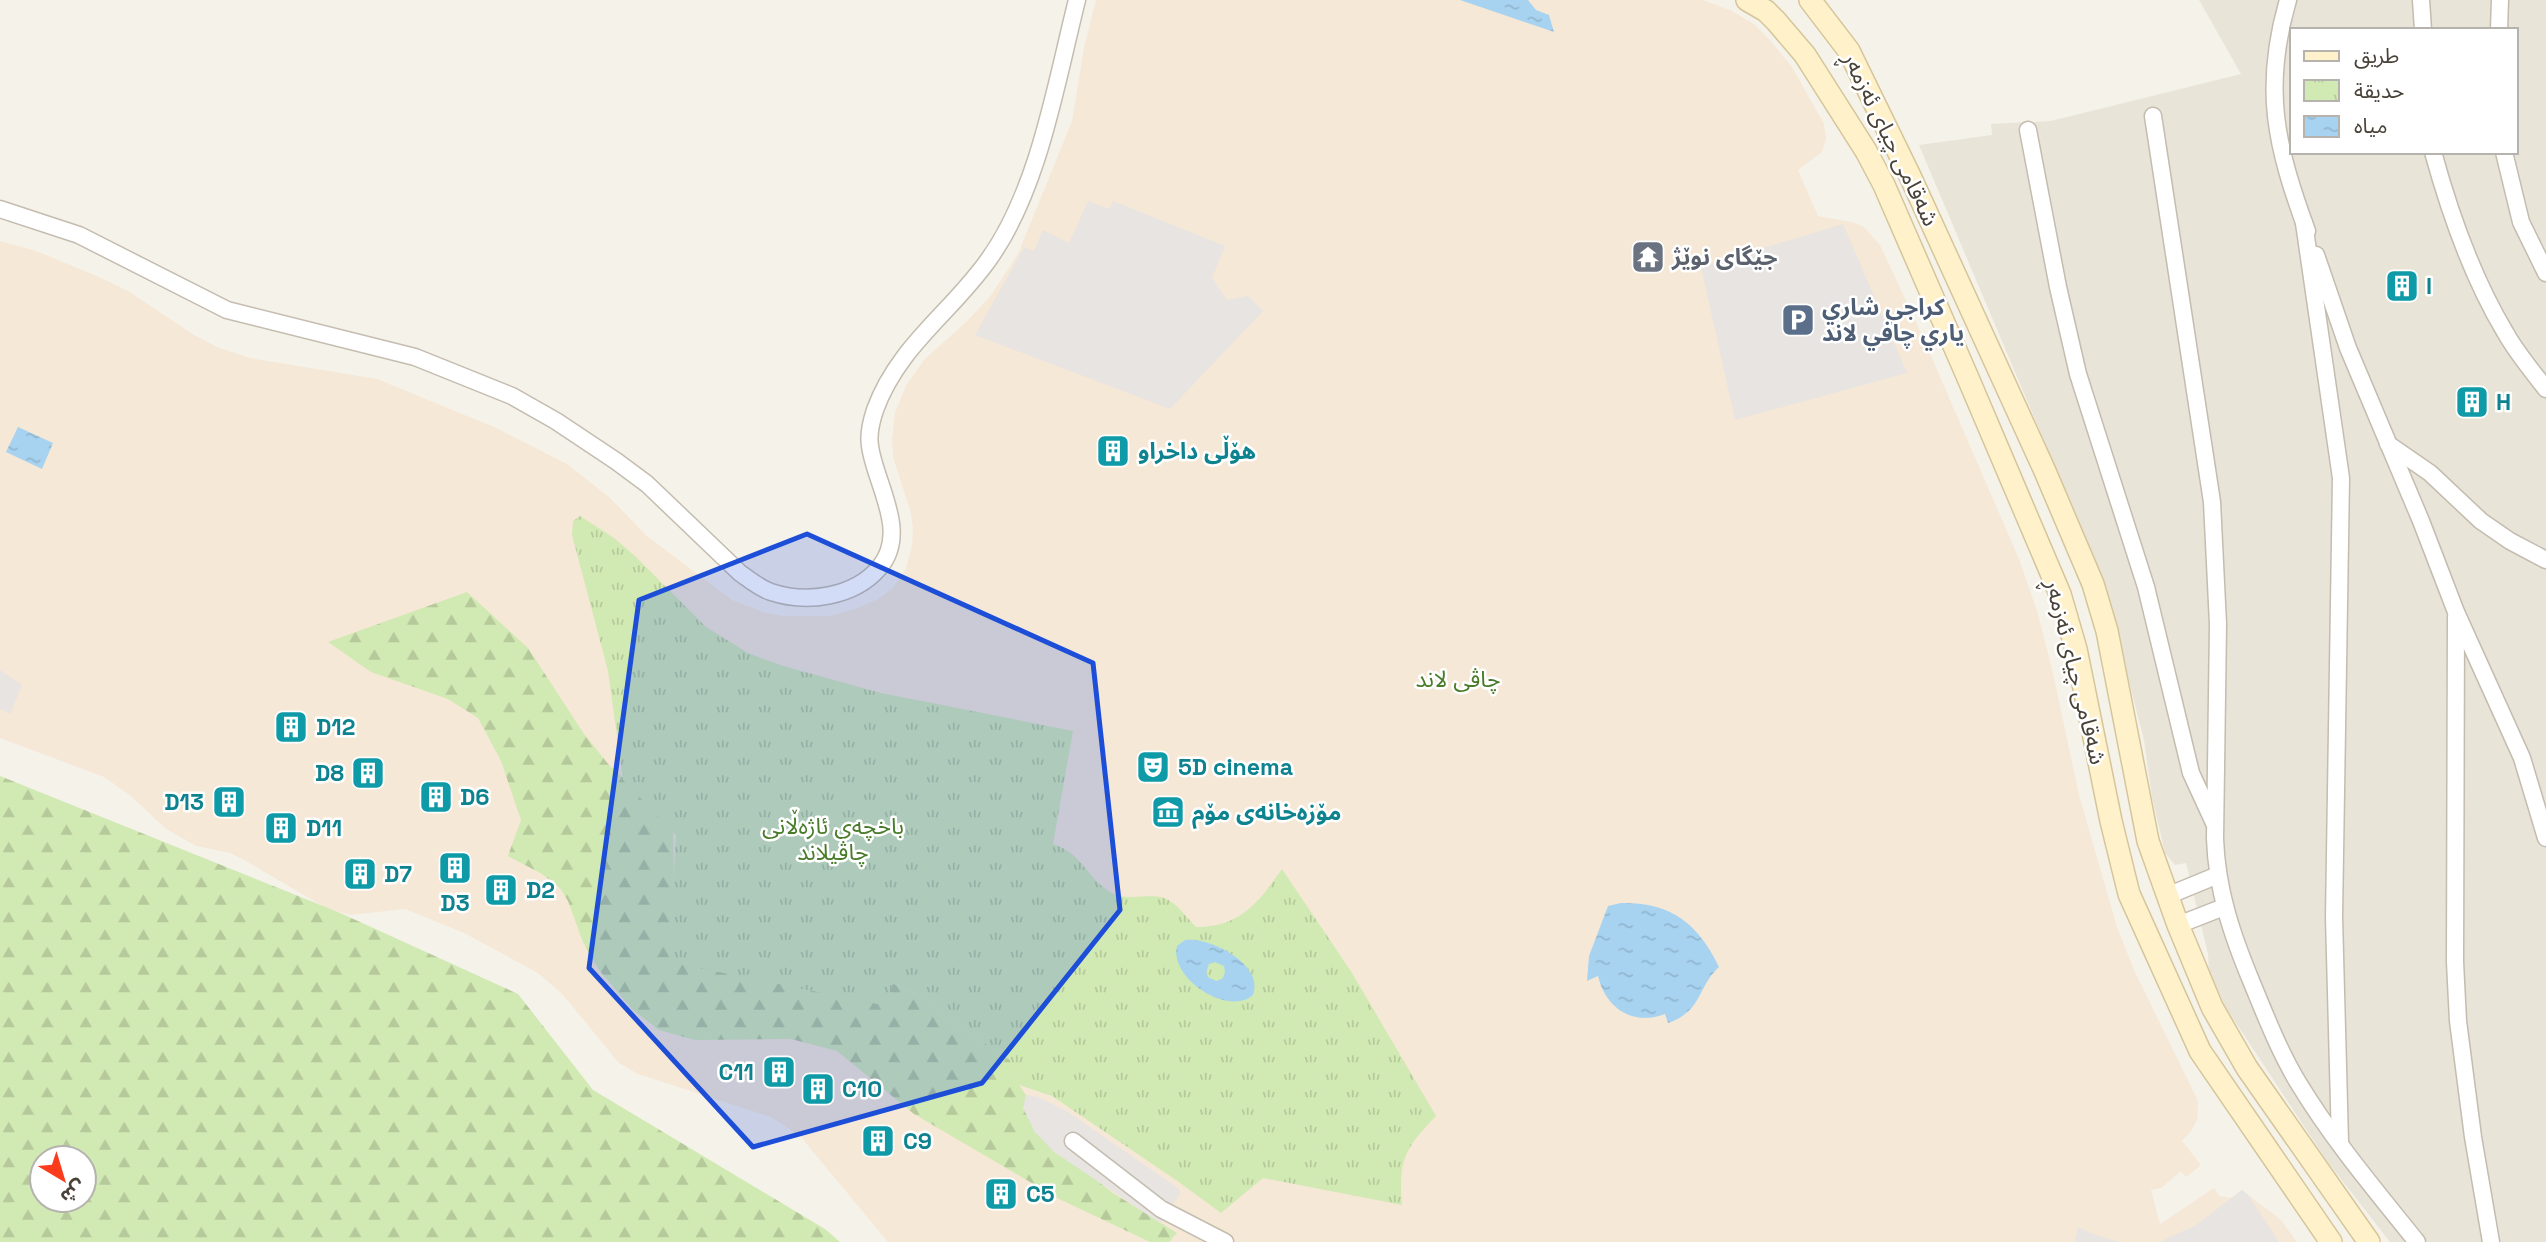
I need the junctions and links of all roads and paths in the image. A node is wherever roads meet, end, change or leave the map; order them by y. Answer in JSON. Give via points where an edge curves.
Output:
{"nodes":[{"id":1,"x":1077,"y":0,"type":"edge"},
{"id":2,"x":1747,"y":0,"type":"edge"},
{"id":3,"x":1810,"y":0,"type":"edge"},
{"id":4,"x":2288,"y":0,"type":"edge"},
{"id":5,"x":2421,"y":0,"type":"edge"},
{"id":6,"x":2500,"y":0,"type":"edge"},
{"id":7,"x":2423,"y":28,"type":"edge"},
{"id":8,"x":2499,"y":28,"type":"edge"},
{"id":9,"x":2153,"y":116,"type":"dead end"},
{"id":10,"x":2028,"y":130,"type":"dead end"},
{"id":11,"x":2434,"y":154,"type":"edge"},
{"id":12,"x":2504,"y":154,"type":"edge"},
{"id":13,"x":0,"y":209,"type":"edge"},
{"id":14,"x":2304,"y":223,"type":"junction"},
{"id":15,"x":2546,"y":273,"type":"edge"},
{"id":16,"x":2546,"y":389,"type":"edge"},
{"id":17,"x":2386,"y":443,"type":"junction"},
{"id":18,"x":2546,"y":560,"type":"edge"},
{"id":19,"x":2456,"y":612,"type":"junction"},
{"id":20,"x":2216,"y":825,"type":"junction"},
{"id":21,"x":2546,"y":838,"type":"edge"},
{"id":22,"x":2218,"y":875,"type":"junction"},
{"id":23,"x":2167,"y":896,"type":"junction"},
{"id":24,"x":2224,"y":907,"type":"junction"},
{"id":25,"x":2179,"y":925,"type":"junction"},
{"id":26,"x":1073,"y":1141,"type":"dead end"},
{"id":27,"x":2340,"y":1142,"type":"junction"},
{"id":28,"x":1225,"y":1242,"type":"edge"},
{"id":29,"x":2330,"y":1242,"type":"edge"},
{"id":30,"x":2369,"y":1242,"type":"edge"},
{"id":31,"x":2417,"y":1242,"type":"edge"},
{"id":32,"x":2491,"y":1242,"type":"edge"}],
"edges":[{"from":1,"to":13,"type":"street","via":[[1035,161],[1007,229],[980,271],[901,362],[875,411],[870,446],[890,516],[888,552],[870,577],[827,595],[783,596],[756,585],[647,484],[512,396],[415,357],[227,310],[79,235]]},
{"from":2,"to":29,"type":"main road","name":"شەقامی چیای ئەزمەڕ","via":[[1771,16],[1805,55],[1884,185],[2060,594],[2129,894],[2200,1051]]},
{"from":3,"to":23,"type":"main road","name":"شەقامی چیای ئەزمەڕ","via":[[1849,51],[1910,176],[2093,584],[2107,631],[2148,841]]},
{"from":4,"to":14,"type":"street","via":[[2279,32],[2273,96],[2276,132]]},
{"from":5,"to":7,"type":"street"},
{"from":6,"to":8,"type":"street"},
{"from":9,"to":20,"type":"street","via":[[2212,502],[2218,583]]},
{"from":10,"to":20,"type":"street","via":[[2078,374],[2148,596],[2191,773]]},
{"from":11,"to":16,"type":"street","via":[[2482,289],[2505,334]]},
{"from":12,"to":15,"type":"street","via":[[2521,222]]},
{"from":14,"to":17,"type":"street"},
{"from":14,"to":27,"type":"street","via":[[2341,478],[2334,917]]},
{"from":17,"to":18,"type":"street","via":[[2430,473],[2481,522]]},
{"from":17,"to":19,"type":"street"},
{"from":19,"to":21,"type":"street","via":[[2522,758]]},
{"from":19,"to":32,"type":"street","via":[[2457,998]]},
{"from":20,"to":22,"type":"street"},
{"from":22,"to":23,"type":"street"},
{"from":22,"to":24,"type":"street"},
{"from":23,"to":25,"type":"main road","name":"شەقامی چیای ئەزمەڕ"},
{"from":24,"to":25,"type":"street"},
{"from":24,"to":27,"type":"street","via":[[2286,1061]]},
{"from":25,"to":30,"type":"main road","name":"شەقامی چیای ئەزمەڕ","via":[[2227,1036]]},
{"from":26,"to":28,"type":"street","via":[[1161,1209]]},
{"from":27,"to":31,"type":"street"}]}
